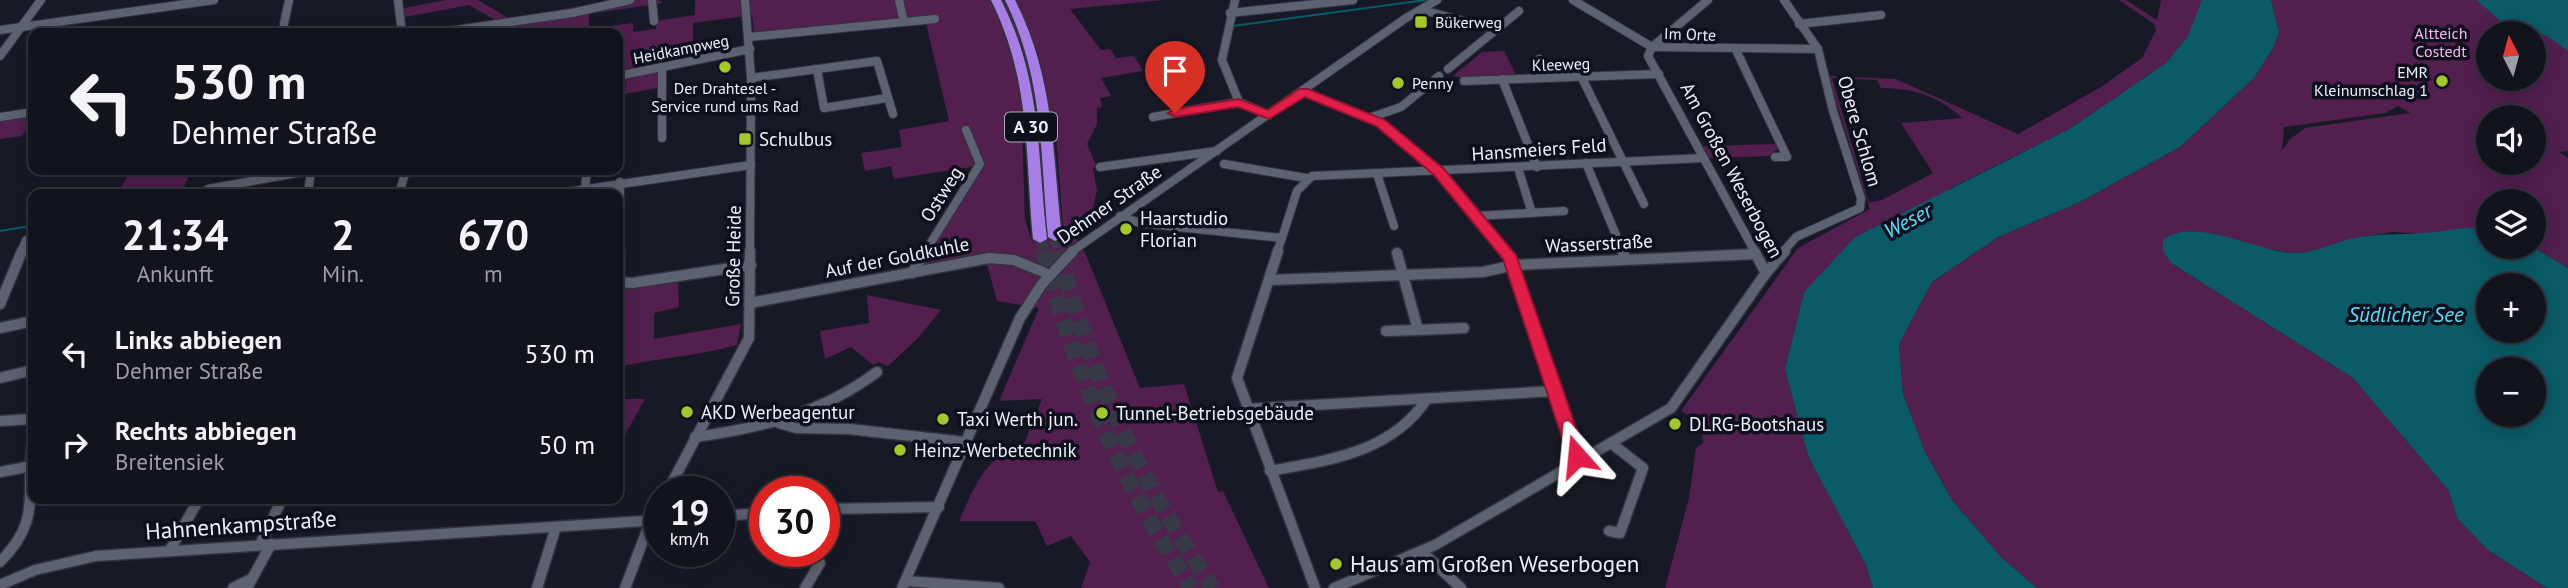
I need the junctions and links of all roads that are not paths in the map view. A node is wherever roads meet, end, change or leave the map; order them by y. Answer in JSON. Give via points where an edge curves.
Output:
{"nodes":[{"id":1,"x":41,"y":0,"type":"edge"},
{"id":2,"x":214,"y":0,"type":"edge"},
{"id":3,"x":289,"y":0,"type":"edge"},
{"id":4,"x":398,"y":0,"type":"edge"},
{"id":5,"x":630,"y":0,"type":"edge"},
{"id":6,"x":652,"y":0,"type":"edge"},
{"id":7,"x":745,"y":0,"type":"edge"},
{"id":8,"x":900,"y":0,"type":"edge"},
{"id":9,"x":996,"y":0,"type":"edge"},
{"id":10,"x":1010,"y":0,"type":"edge"},
{"id":11,"x":1235,"y":0,"type":"edge"},
{"id":12,"x":1353,"y":0,"type":"edge"},
{"id":13,"x":1437,"y":0,"type":"edge"},
{"id":14,"x":1573,"y":0,"type":"edge"},
{"id":15,"x":1784,"y":0,"type":"edge"},
{"id":16,"x":1333,"y":1,"type":"edge"},
{"id":17,"x":1704,"y":1,"type":"edge"},
{"id":18,"x":1422,"y":10,"type":"junction"},
{"id":19,"x":1519,"y":11,"type":"dead end"},
{"id":20,"x":1230,"y":12,"type":"junction"},
{"id":21,"x":1881,"y":15,"type":"dead end"},
{"id":22,"x":935,"y":19,"type":"dead end"},
{"id":23,"x":654,"y":21,"type":"dead end"},
{"id":24,"x":904,"y":22,"type":"junction"},
{"id":25,"x":284,"y":24,"type":"dead end"},
{"id":26,"x":1799,"y":24,"type":"junction"},
{"id":27,"x":22,"y":27,"type":"junction"},
{"id":28,"x":401,"y":28,"type":"edge"},
{"id":29,"x":473,"y":28,"type":"edge"},
{"id":30,"x":0,"y":30,"type":"edge"},
{"id":31,"x":1499,"y":30,"type":"junction"},
{"id":32,"x":749,"y":37,"type":"junction"},
{"id":33,"x":1652,"y":47,"type":"junction"},
{"id":34,"x":1818,"y":49,"type":"junction"},
{"id":35,"x":750,"y":50,"type":"junction"},
{"id":36,"x":1736,"y":50,"type":"junction"},
{"id":37,"x":0,"y":56,"type":"edge"},
{"id":38,"x":1539,"y":59,"type":"dead end"},
{"id":39,"x":662,"y":67,"type":"junction"},
{"id":40,"x":817,"y":69,"type":"junction"},
{"id":41,"x":1448,"y":69,"type":"dead end"},
{"id":42,"x":1659,"y":74,"type":"junction"},
{"id":43,"x":623,"y":75,"type":"edge"},
{"id":44,"x":1439,"y":76,"type":"dead end"},
{"id":45,"x":751,"y":78,"type":"junction"},
{"id":46,"x":1549,"y":78,"type":"junction"},
{"id":47,"x":1582,"y":78,"type":"junction"},
{"id":48,"x":1502,"y":79,"type":"junction"},
{"id":49,"x":1464,"y":81,"type":"dead end"},
{"id":50,"x":1304,"y":92,"type":"junction"},
{"id":51,"x":887,"y":98,"type":"junction"},
{"id":52,"x":1239,"y":103,"type":"junction"},
{"id":53,"x":28,"y":113,"type":"edge"},
{"id":54,"x":893,"y":114,"type":"dead end"},
{"id":55,"x":1269,"y":115,"type":"junction"},
{"id":56,"x":0,"y":117,"type":"edge"},
{"id":57,"x":1153,"y":117,"type":"dead end"},
{"id":58,"x":1368,"y":118,"type":"junction"},
{"id":59,"x":966,"y":130,"type":"dead end"},
{"id":60,"x":662,"y":138,"type":"dead end"},
{"id":61,"x":1217,"y":150,"type":"junction"},
{"id":62,"x":1774,"y":157,"type":"dead end"},
{"id":63,"x":1703,"y":158,"type":"junction"},
{"id":64,"x":1621,"y":161,"type":"junction"},
{"id":65,"x":1586,"y":163,"type":"junction"},
{"id":66,"x":1224,"y":164,"type":"dead end"},
{"id":67,"x":751,"y":165,"type":"junction"},
{"id":68,"x":1100,"y":167,"type":"dead end"},
{"id":69,"x":1537,"y":167,"type":"junction"},
{"id":70,"x":1518,"y":168,"type":"junction"},
{"id":71,"x":1439,"y":172,"type":"junction"},
{"id":72,"x":1377,"y":174,"type":"junction"},
{"id":73,"x":264,"y":175,"type":"edge"},
{"id":74,"x":586,"y":175,"type":"edge"},
{"id":75,"x":1307,"y":178,"type":"junction"},
{"id":76,"x":620,"y":182,"type":"junction"},
{"id":77,"x":585,"y":188,"type":"junction"},
{"id":78,"x":208,"y":189,"type":"dead end"},
{"id":79,"x":580,"y":189,"type":"edge"},
{"id":80,"x":620,"y":189,"type":"edge"},
{"id":81,"x":1644,"y":204,"type":"dead end"},
{"id":82,"x":1564,"y":211,"type":"dead end"},
{"id":83,"x":1532,"y":213,"type":"junction"},
{"id":84,"x":1120,"y":216,"type":"junction"},
{"id":85,"x":1475,"y":216,"type":"junction"},
{"id":86,"x":1394,"y":226,"type":"dead end"},
{"id":87,"x":1055,"y":237,"type":"tunnel mouth"},
{"id":88,"x":1282,"y":238,"type":"junction"},
{"id":89,"x":1041,"y":239,"type":"tunnel mouth"},
{"id":90,"x":26,"y":240,"type":"dead end"},
{"id":91,"x":1397,"y":253,"type":"dead end"},
{"id":92,"x":1756,"y":254,"type":"junction"},
{"id":93,"x":1626,"y":260,"type":"junction"},
{"id":94,"x":751,"y":265,"type":"junction"},
{"id":95,"x":1514,"y":265,"type":"junction"},
{"id":96,"x":912,"y":273,"type":"junction"},
{"id":97,"x":1766,"y":273,"type":"junction"},
{"id":98,"x":1048,"y":274,"type":"junction"},
{"id":99,"x":1404,"y":276,"type":"junction"},
{"id":100,"x":1269,"y":280,"type":"junction"},
{"id":101,"x":623,"y":283,"type":"edge"},
{"id":102,"x":750,"y":303,"type":"junction"},
{"id":103,"x":0,"y":304,"type":"edge"},
{"id":104,"x":28,"y":322,"type":"edge"},
{"id":105,"x":0,"y":328,"type":"edge"},
{"id":106,"x":1464,"y":328,"type":"dead end"},
{"id":107,"x":1418,"y":330,"type":"junction"},
{"id":108,"x":1387,"y":331,"type":"dead end"},
{"id":109,"x":28,"y":371,"type":"edge"},
{"id":110,"x":877,"y":372,"type":"dead end"},
{"id":111,"x":0,"y":378,"type":"edge"},
{"id":112,"x":1555,"y":391,"type":"junction"},
{"id":113,"x":1427,"y":399,"type":"junction"},
{"id":114,"x":1247,"y":410,"type":"junction"},
{"id":115,"x":28,"y":419,"type":"edge"},
{"id":116,"x":0,"y":421,"type":"edge"},
{"id":117,"x":779,"y":423,"type":"junction"},
{"id":118,"x":695,"y":437,"type":"junction"},
{"id":119,"x":965,"y":442,"type":"junction"},
{"id":120,"x":1611,"y":443,"type":"junction"},
{"id":121,"x":1582,"y":458,"type":"junction"},
{"id":122,"x":28,"y":467,"type":"edge"},
{"id":123,"x":1270,"y":471,"type":"junction"},
{"id":124,"x":0,"y":472,"type":"edge"},
{"id":125,"x":675,"y":476,"type":"edge"},
{"id":126,"x":30,"y":504,"type":"edge"},
{"id":127,"x":195,"y":504,"type":"edge"},
{"id":128,"x":280,"y":504,"type":"edge"},
{"id":129,"x":939,"y":507,"type":"junction"},
{"id":130,"x":840,"y":508,"type":"edge"},
{"id":131,"x":644,"y":521,"type":"edge"},
{"id":132,"x":556,"y":527,"type":"junction"},
{"id":133,"x":1609,"y":531,"type":"dead end"},
{"id":134,"x":265,"y":544,"type":"junction"},
{"id":135,"x":644,"y":545,"type":"edge"},
{"id":136,"x":170,"y":550,"type":"junction"},
{"id":137,"x":1421,"y":551,"type":"junction"},
{"id":138,"x":0,"y":562,"type":"edge"},
{"id":139,"x":818,"y":567,"type":"edge"},
{"id":140,"x":1,"y":581,"type":"edge"},
{"id":141,"x":249,"y":584,"type":"edge"},
{"id":142,"x":904,"y":584,"type":"edge"},
{"id":143,"x":233,"y":588,"type":"edge"},
{"id":144,"x":537,"y":588,"type":"edge"},
{"id":145,"x":625,"y":588,"type":"edge"},
{"id":146,"x":805,"y":588,"type":"edge"},
{"id":147,"x":999,"y":588,"type":"edge"},
{"id":148,"x":1315,"y":588,"type":"edge"},
{"id":149,"x":1334,"y":588,"type":"edge"},
{"id":150,"x":1461,"y":588,"type":"edge"}],
"edges":[{"from":1,"to":27,"type":"street"},
{"from":2,"to":27,"type":"street"},
{"from":3,"to":25,"type":"street"},
{"from":4,"to":28,"type":"street"},
{"from":5,"to":29,"type":"street"},
{"from":6,"to":23,"type":"street"},
{"from":7,"to":32,"type":"street","name":"Große Heide"},
{"from":8,"to":24,"type":"street"},
{"from":9,"to":89,"type":"highway","number":"A 30","via":[[1021,51],[1027,79]]},
{"from":10,"to":87,"type":"highway","number":"A 30","via":[[1028,34],[1040,74]]},
{"from":11,"to":20,"type":"street"},
{"from":12,"to":16,"type":"street"},
{"from":13,"to":18,"type":"street","name":"Dehmer Straße"},
{"from":14,"to":33,"type":"street","name":"Im Orte"},
{"from":15,"to":26,"type":"street","name":"Obere Schlom"},
{"from":16,"to":20,"type":"street"},
{"from":17,"to":33,"type":"street"},
{"from":18,"to":31,"type":"street"},
{"from":18,"to":50,"type":"street","name":"Dehmer Straße"},
{"from":19,"to":31,"type":"street"},
{"from":20,"to":52,"type":"street","via":[[1222,60]]},
{"from":21,"to":26,"type":"street"},
{"from":22,"to":24,"type":"street"},
{"from":24,"to":32,"type":"street"},
{"from":26,"to":34,"type":"street","name":"Obere Schlom"},
{"from":27,"to":30,"type":"street"},
{"from":27,"to":37,"type":"street"},
{"from":31,"to":41,"type":"street"},
{"from":32,"to":35,"type":"street","name":"Große Heide"},
{"from":33,"to":36,"type":"street","name":"Im Orte"},
{"from":33,"to":42,"type":"street","name":"Am Großen Weserbogen","via":[[1648,55]]},
{"from":34,"to":36,"type":"street","name":"Im Orte"},
{"from":34,"to":97,"type":"street","name":"Obere Schlom","via":[[1861,198],[1860,208],[1796,237]]},
{"from":35,"to":39,"type":"street","name":"Heidkampweg"},
{"from":35,"to":45,"type":"street","name":"Große Heide"},
{"from":36,"to":62,"type":"street","via":[[1787,157]]},
{"from":38,"to":46,"type":"street"},
{"from":39,"to":43,"type":"street","name":"Heidkampweg"},
{"from":39,"to":60,"type":"street"},
{"from":40,"to":45,"type":"street"},
{"from":40,"to":51,"type":"street","via":[[877,61]]},
{"from":40,"to":51,"type":"street","via":[[824,108]]},
{"from":42,"to":47,"type":"street","name":"Kleeweg"},
{"from":42,"to":63,"type":"street","name":"Am Großen Weserbogen"},
{"from":44,"to":58,"type":"street","via":[[1401,107]]},
{"from":45,"to":67,"type":"street","name":"Große Heide"},
{"from":46,"to":47,"type":"street","name":"Kleeweg"},
{"from":46,"to":48,"type":"street","name":"Kleeweg"},
{"from":47,"to":64,"type":"street"},
{"from":48,"to":49,"type":"street","name":"Kleeweg"},
{"from":48,"to":69,"type":"street"},
{"from":50,"to":55,"type":"street","name":"Dehmer Straße"},
{"from":50,"to":58,"type":"street"},
{"from":51,"to":54,"type":"street"},
{"from":52,"to":55,"type":"street"},
{"from":52,"to":57,"type":"street"},
{"from":53,"to":56,"type":"street"},
{"from":55,"to":61,"type":"street","name":"Dehmer Straße"},
{"from":58,"to":71,"type":"street","via":[[1381,123]]},
{"from":59,"to":96,"type":"street","name":"Ostweg","via":[[980,164]]},
{"from":61,"to":68,"type":"street"},
{"from":61,"to":84,"type":"street","name":"Dehmer Straße"},
{"from":63,"to":64,"type":"street","name":"Hansmeiers Feld"},
{"from":63,"to":92,"type":"street","name":"Am Großen Weserbogen"},
{"from":64,"to":65,"type":"street","name":"Hansmeiers Feld"},
{"from":64,"to":81,"type":"street"},
{"from":65,"to":69,"type":"street","name":"Hansmeiers Feld"},
{"from":65,"to":93,"type":"street"},
{"from":66,"to":75,"type":"street","name":"Hansmeiers Feld"},
{"from":67,"to":76,"type":"street"},
{"from":67,"to":94,"type":"street","name":"Große Heide"},
{"from":69,"to":70,"type":"street","name":"Hansmeiers Feld"},
{"from":70,"to":71,"type":"street","name":"Hansmeiers Feld"},
{"from":70,"to":83,"type":"street"},
{"from":71,"to":72,"type":"street","name":"Hansmeiers Feld"},
{"from":71,"to":85,"type":"street"},
{"from":72,"to":75,"type":"street","name":"Hansmeiers Feld"},
{"from":72,"to":86,"type":"street"},
{"from":73,"to":78,"type":"street"},
{"from":74,"to":77,"type":"street"},
{"from":75,"to":88,"type":"street","via":[[1297,191]]},
{"from":76,"to":77,"type":"street"},
{"from":76,"to":80,"type":"street"},
{"from":77,"to":79,"type":"street"},
{"from":82,"to":83,"type":"street"},
{"from":83,"to":85,"type":"street"},
{"from":84,"to":88,"type":"street","via":[[1140,223]]},
{"from":84,"to":98,"type":"street","name":"Dehmer Straße","via":[[1077,246]]},
{"from":85,"to":95,"type":"street"},
{"from":88,"to":100,"type":"street"},
{"from":90,"to":103,"type":"street"},
{"from":91,"to":99,"type":"street"},
{"from":92,"to":93,"type":"street","name":"Wasserstraße"},
{"from":92,"to":97,"type":"street","name":"Am Großen Weserbogen"},
{"from":93,"to":95,"type":"street","name":"Wasserstraße"},
{"from":94,"to":101,"type":"street"},
{"from":94,"to":102,"type":"street","name":"Große Heide"},
{"from":95,"to":99,"type":"street","name":"Wasserstraße","via":[[1483,272]]},
{"from":95,"to":112,"type":"street"},
{"from":96,"to":98,"type":"street","name":"Auf der Goldkuhle","via":[[1012,257]]},
{"from":96,"to":102,"type":"street","name":"Auf der Goldkuhle"},
{"from":97,"to":120,"type":"street","name":"Am Großen Weserbogen","via":[[1671,408]]},
{"from":98,"to":119,"type":"street","name":"Dehmer Straße","via":[[1020,318]]},
{"from":99,"to":100,"type":"street","name":"Wasserstraße"},
{"from":99,"to":107,"type":"street"},
{"from":100,"to":114,"type":"street","via":[[1237,378]]},
{"from":102,"to":118,"type":"street","name":"Große Heide","via":[[748,338]]},
{"from":104,"to":105,"type":"street"},
{"from":106,"to":107,"type":"street"},
{"from":107,"to":108,"type":"street"},
{"from":109,"to":111,"type":"street"},
{"from":110,"to":117,"type":"street","via":[[858,387]]},
{"from":112,"to":113,"type":"street"},
{"from":112,"to":121,"type":"street","via":[[1577,456]]},
{"from":113,"to":114,"type":"street"},
{"from":113,"to":123,"type":"street","via":[[1420,414],[1376,444]]},
{"from":114,"to":123,"type":"street"},
{"from":115,"to":116,"type":"street"},
{"from":117,"to":118,"type":"street"},
{"from":117,"to":119,"type":"street"},
{"from":118,"to":125,"type":"street","name":"Große Heide"},
{"from":119,"to":129,"type":"street","name":"Dehmer Straße"},
{"from":120,"to":121,"type":"street","name":"Am Großen Weserbogen"},
{"from":120,"to":133,"type":"street","via":[[1643,468],[1620,533]]},
{"from":121,"to":137,"type":"street","name":"Am Großen Weserbogen"},
{"from":122,"to":124,"type":"street"},
{"from":123,"to":148,"type":"street"},
{"from":126,"to":138,"type":"street","via":[[29,526],[19,545]]},
{"from":127,"to":136,"type":"street"},
{"from":128,"to":134,"type":"street"},
{"from":129,"to":130,"type":"street"},
{"from":129,"to":142,"type":"street","name":"Dehmer Straße"},
{"from":131,"to":132,"type":"street","name":"Hahnenkampstraße"},
{"from":132,"to":134,"type":"street","name":"Hahnenkampstraße"},
{"from":132,"to":144,"type":"street"},
{"from":134,"to":136,"type":"street","name":"Hahnenkampstraße"},
{"from":134,"to":141,"type":"street"},
{"from":135,"to":145,"type":"street"},
{"from":136,"to":140,"type":"street","name":"Hahnenkampstraße","via":[[67,560]]},
{"from":137,"to":149,"type":"street","name":"Am Großen Weserbogen"},
{"from":137,"to":150,"type":"street"},
{"from":139,"to":146,"type":"street"},
{"from":141,"to":143,"type":"street"},
{"from":142,"to":147,"type":"street"}]}
